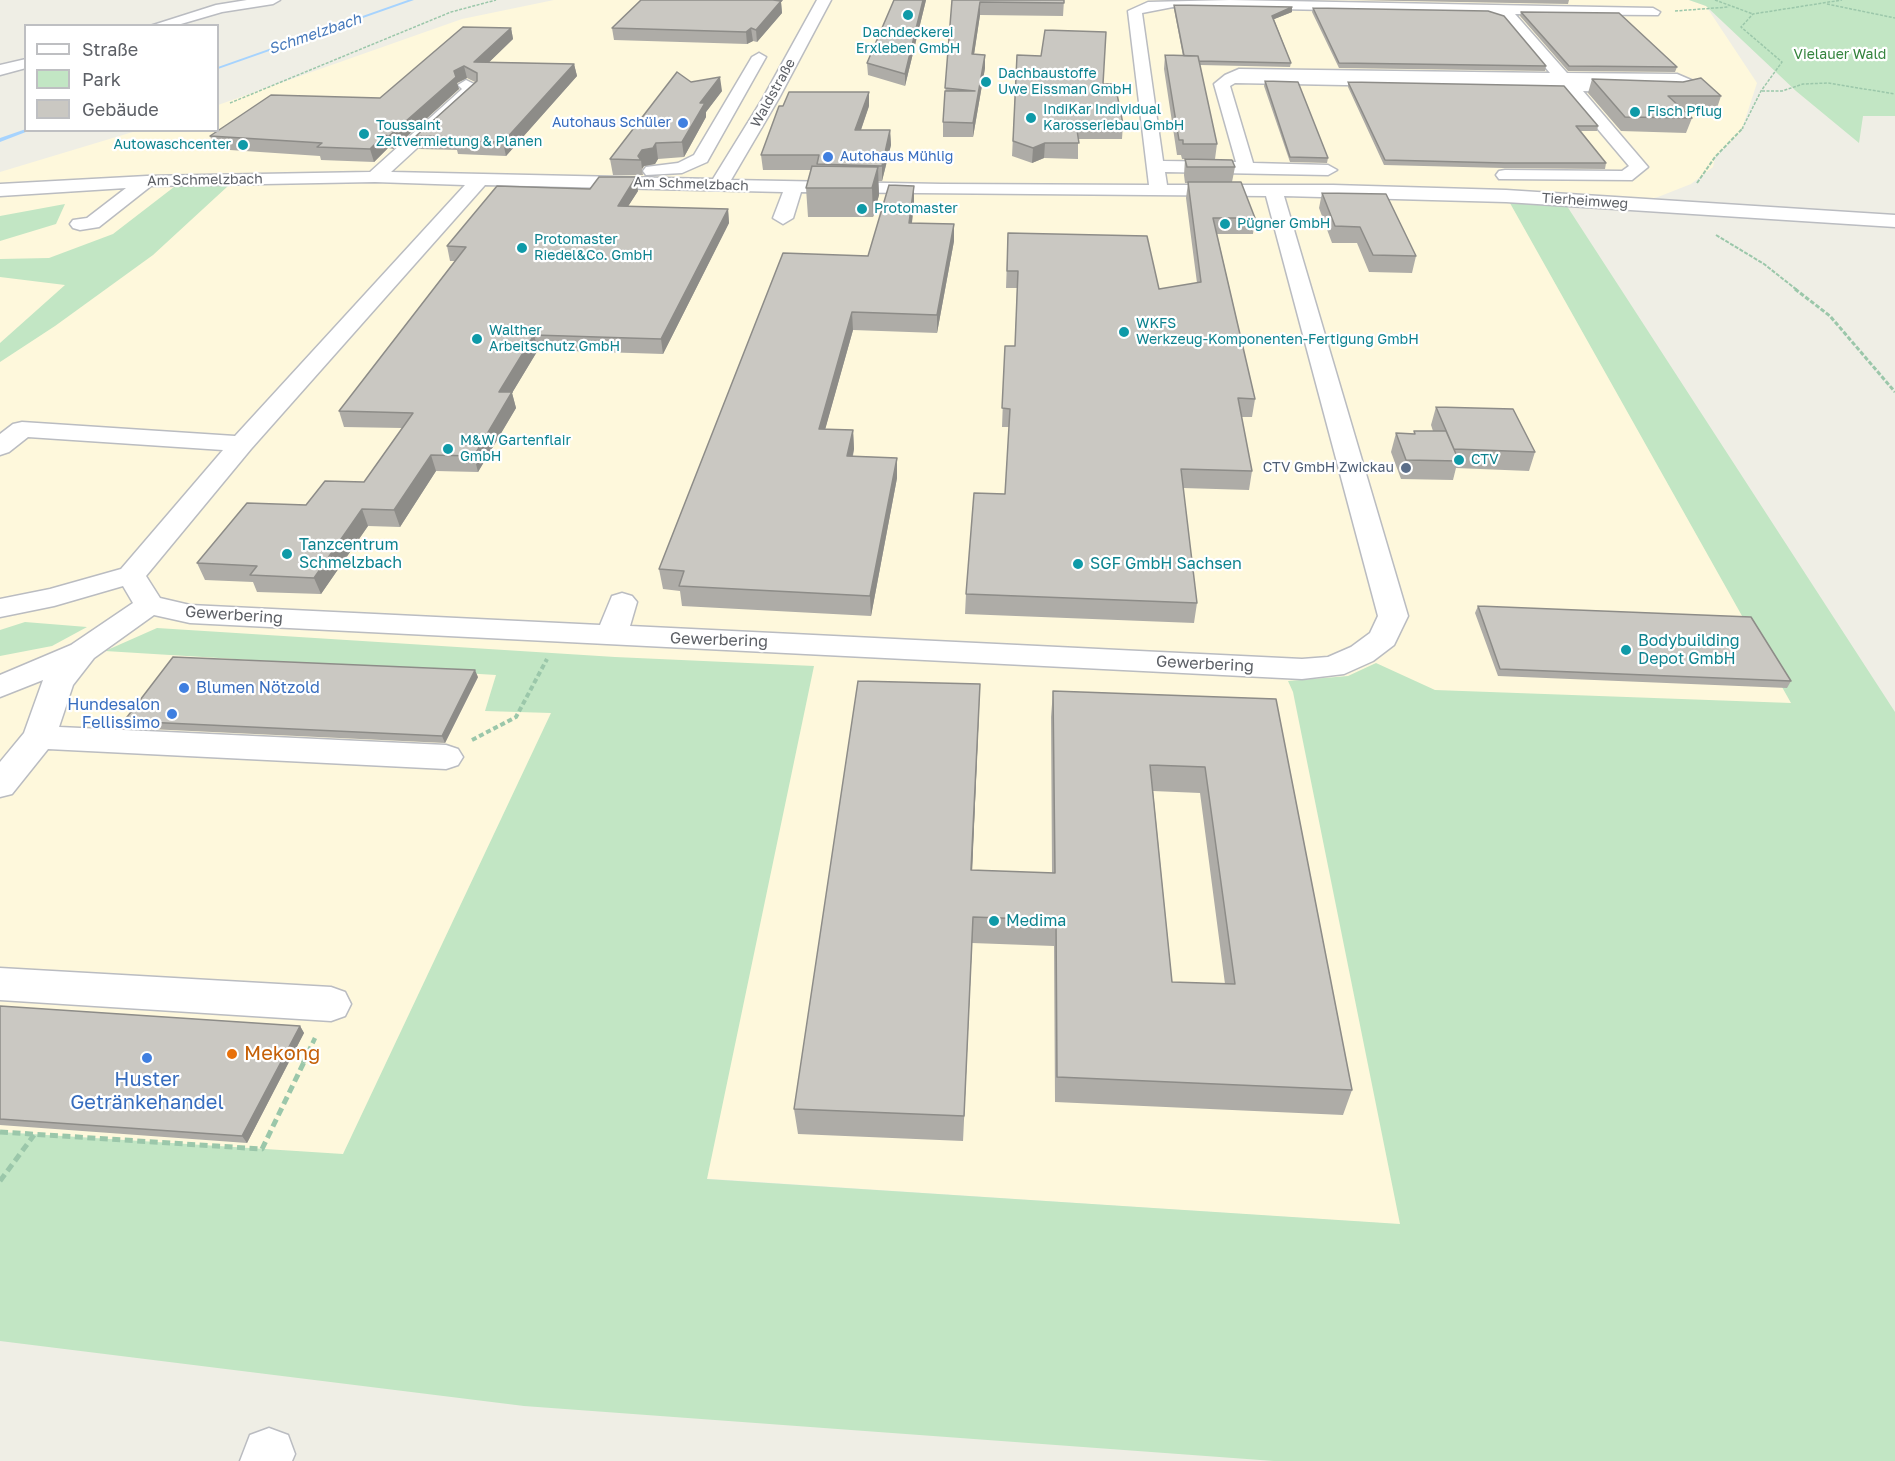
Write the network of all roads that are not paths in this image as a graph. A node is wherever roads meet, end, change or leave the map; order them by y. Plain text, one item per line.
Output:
1 (273, 0) edge
2 (824, 0) edge
3 (1358, 3) edge
4 (1488, 9) junction
5 (1653, 12) road end
6 (164, 24) edge
7 (759, 57) dead end
8 (24, 64) edge
9 (0, 70) edge
10 (1564, 81) junction
11 (466, 85) edge
12 (1157, 166) junction
13 (1246, 168) junction
14 (1340, 171) dead end
15 (1013, 172) dead end
16 (1493, 174) edge
17 (375, 177) junction
18 (482, 178) junction
19 (550, 179) junction
20 (147, 181) junction
21 (719, 185) junction
22 (794, 188) junction
23 (0, 190) edge
24 (1013, 191) junction
25 (1159, 191) junction
26 (1274, 192) junction
27 (783, 218) dead end
28 (1895, 220) edge
29 (80, 224) dead end
30 (242, 444) junction
31 (0, 447) edge
32 (131, 575) junction
33 (622, 602) dead end
34 (149, 605) junction
35 (0, 608) edge
36 (612, 635) junction
37 (83, 651) junction
38 (0, 687) edge
39 (39, 737) junction
40 (446, 757) road end
41 (0, 785) edge
42 (0, 984) edge
43 (331, 1004) road end

1 - 6 street
2 - 21 street, Waldstraße
3 - 4 street
3 - 12 street
4 - 5 street
4 - 10 street
7 - 19 street
8 - 9 street
10 - 10 street
10 - 13 street
10 - 16 street
11 - 17 street
12 - 13 street
12 - 25 street
13 - 14 street
15 - 24 street
17 - 18 street, Am Schmelzbach
17 - 20 street, Am Schmelzbach
18 - 19 street, Am Schmelzbach
18 - 30 street
19 - 21 street, Am Schmelzbach
20 - 23 street, Am Schmelzbach
20 - 29 street
21 - 22 street, Am Schmelzbach
22 - 24 street, Am Schmelzbach
22 - 27 street
24 - 25 street, Am Schmelzbach
25 - 26 street, Am Schmelzbach
26 - 28 street, Tierheimweg
26 - 36 street, Gewerbering
30 - 31 street
30 - 32 street
32 - 34 street
32 - 35 street
33 - 36 street
34 - 36 street, Gewerbering
34 - 37 street
37 - 38 street
37 - 39 street
39 - 40 street
39 - 41 street
42 - 43 street

